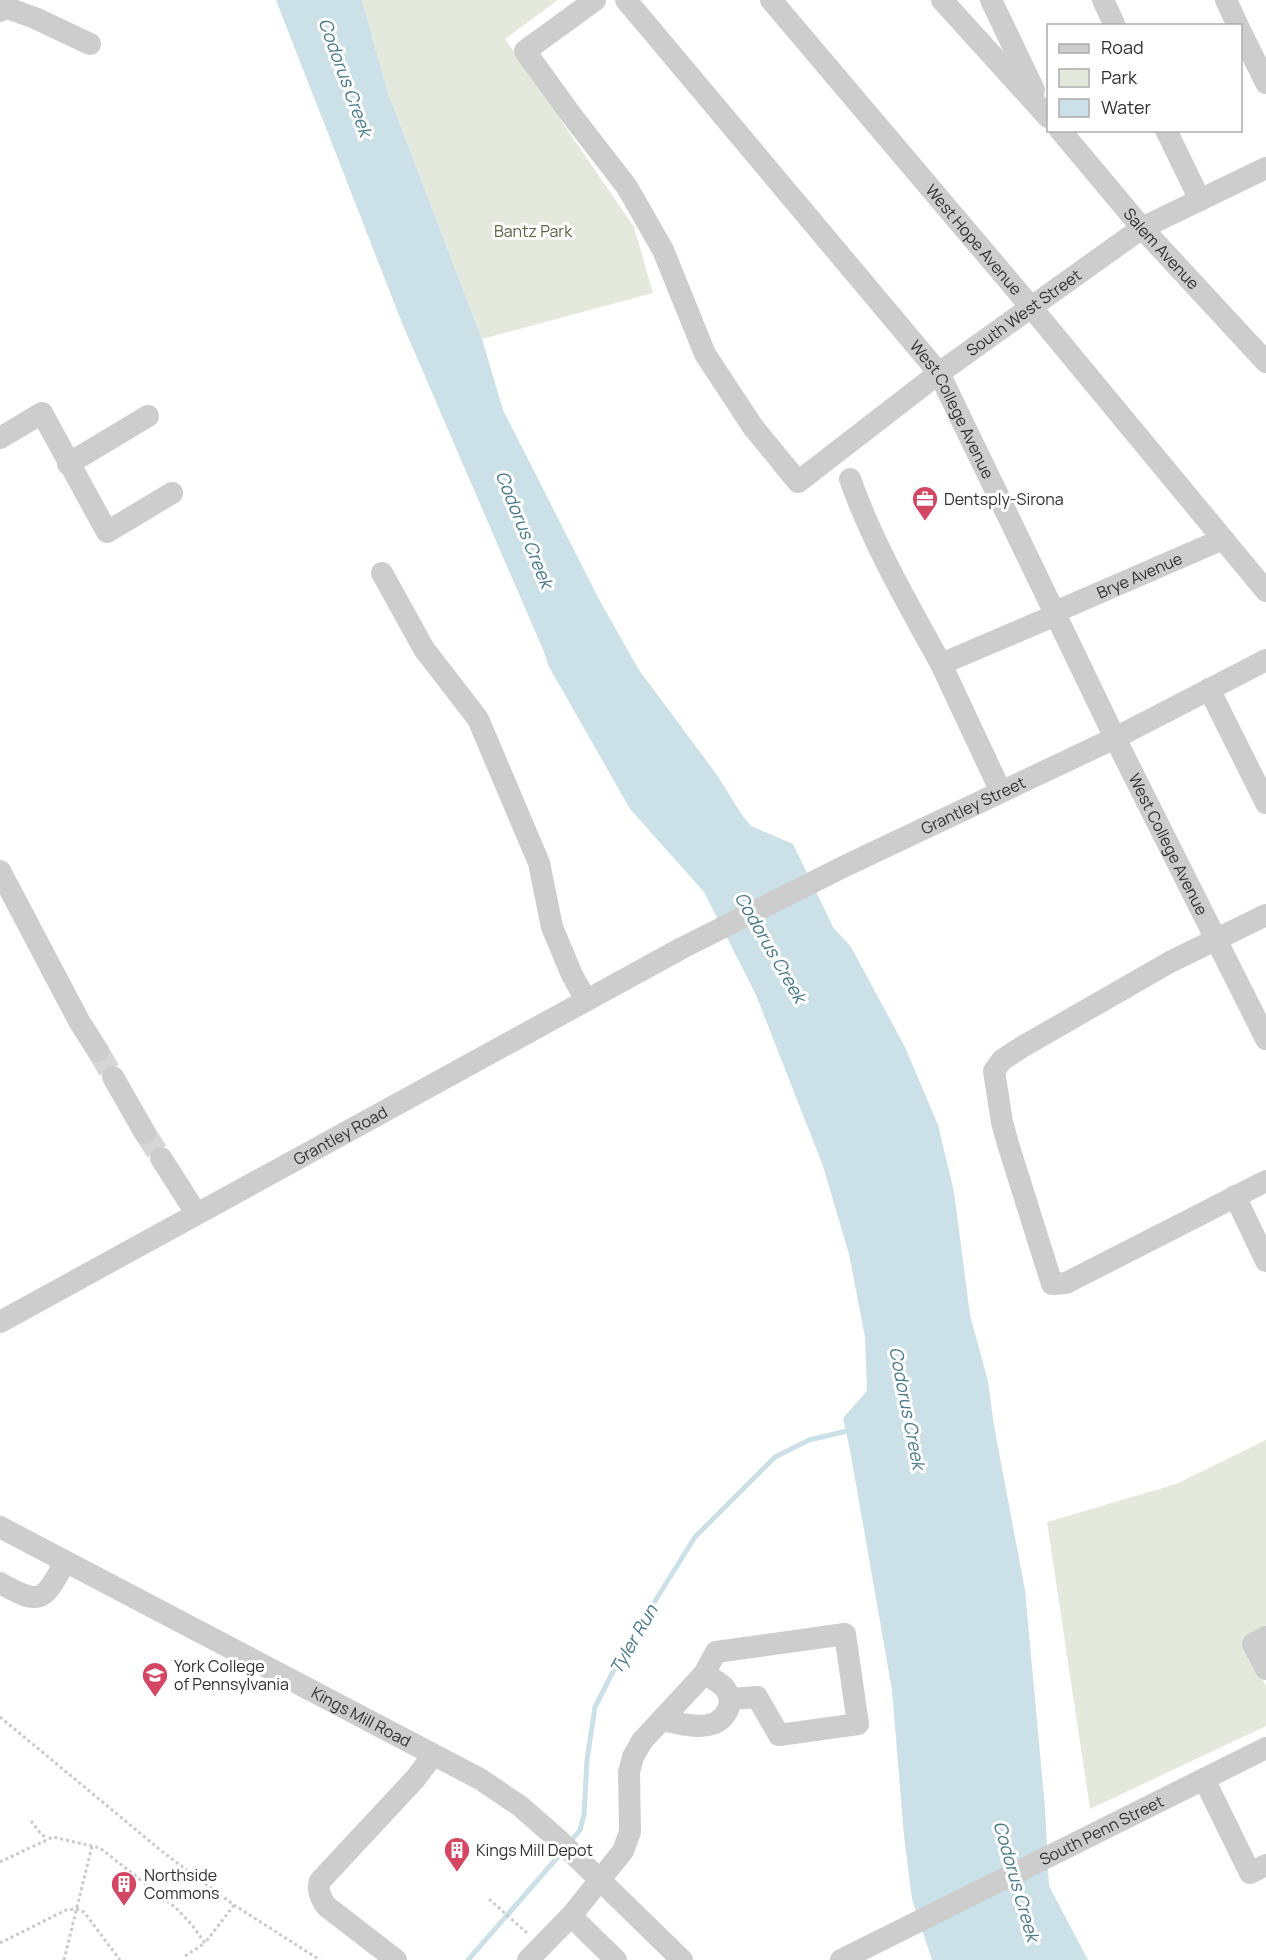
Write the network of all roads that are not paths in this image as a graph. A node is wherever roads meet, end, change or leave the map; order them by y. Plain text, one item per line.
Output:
1 (595, 0) edge
2 (626, 0) edge
3 (771, 0) edge
4 (942, 0) edge
5 (991, 0) edge
6 (1103, 0) edge
7 (1226, 0) edge
8 (0, 11) edge
9 (1114, 24) edge
10 (1237, 24) edge
11 (1242, 34) edge
12 (90, 44) dead end
13 (1266, 83) edge
14 (1047, 115) edge
15 (1062, 132) edge
16 (1167, 132) edge
17 (1266, 168) edge
18 (1200, 200) junction
19 (1142, 228) junction
20 (1031, 307) junction
21 (1266, 362) edge
22 (939, 373) junction
23 (148, 416) dead end
24 (0, 438) edge
25 (68, 465) junction
26 (850, 479) dead end
27 (172, 493) dead end
28 (1223, 539) junction
29 (382, 573) dead end
30 (1266, 591) edge
31 (1055, 613) junction
32 (1266, 660) edge
33 (941, 664) junction
34 (1209, 689) junction
35 (1115, 738) junction
36 (1260, 775) edge
37 (1000, 792) junction
38 (1266, 803) edge
39 (0, 871) edge
40 (1266, 915) edge
41 (1218, 940) junction
42 (682, 948) joint
43 (586, 1000) junction
44 (1266, 1039) edge
45 (98, 1052) tunnel mouth
46 (113, 1077) tunnel mouth
47 (146, 1133) tunnel mouth
48 (161, 1158) tunnel mouth
49 (1266, 1181) edge
50 (1235, 1196) junction
51 (196, 1213) junction
52 (1266, 1261) edge
53 (0, 1322) edge
54 (0, 1527) edge
55 (65, 1562) junction
56 (0, 1583) edge
57 (1266, 1637) edge
58 (1266, 1669) edge
59 (704, 1674) junction
60 (730, 1699) junction
61 (662, 1720) junction
62 (1266, 1748) edge
63 (433, 1755) junction
64 (1204, 1779) junction
65 (1258, 1869) edge
66 (593, 1872) junction
67 (572, 1916) junction
68 (396, 1960) edge
69 (528, 1960) edge
70 (616, 1960) edge
71 (682, 1960) edge
72 (842, 1960) edge

1 - 22 street, South West Street
2 - 22 street, West College Avenue
3 - 20 street, West Hope Avenue
4 - 14 street
5 - 14 street
6 - 9 street
7 - 10 street
8 - 12 street
11 - 13 street
15 - 19 street, Salem Avenue
16 - 18 street
17 - 18 street, South West Street
18 - 19 street, South West Street
19 - 20 street, South West Street
19 - 21 street, Salem Avenue
20 - 22 street, South West Street
20 - 28 street, West Hope Avenue
22 - 31 street, West College Avenue
23 - 25 street
24 - 25 street
25 - 27 street
26 - 33 street
28 - 30 street, West Hope Avenue
28 - 31 street, Brye Avenue
29 - 43 street
31 - 33 street, Brye Avenue
31 - 35 street, West College Avenue
32 - 34 street, Grantley Street
33 - 37 street
34 - 35 street, Grantley Street
34 - 36 street
35 - 37 street, Grantley Street
35 - 41 street, West College Avenue
36 - 38 street
37 - 42 street, Grantley Street
39 - 45 street
40 - 41 street
41 - 44 street, West College Avenue
41 - 50 street
42 - 43 street, Grantley Road
43 - 51 street, Grantley Road
46 - 47 street
48 - 51 street
49 - 50 street
50 - 52 street
51 - 53 street, Grantley Road
54 - 55 street, Kings Mill Road
55 - 56 street
55 - 63 street, Kings Mill Road
57 - 58 street
59 - 60 street
59 - 60 street
59 - 61 street
60 - 61 street
61 - 66 street
62 - 64 street, South Penn Street
63 - 66 street, Kings Mill Road
63 - 68 street
64 - 65 street
64 - 72 street, South Penn Street
66 - 67 street
66 - 71 street, Kings Mill Road
67 - 69 street
67 - 70 street

